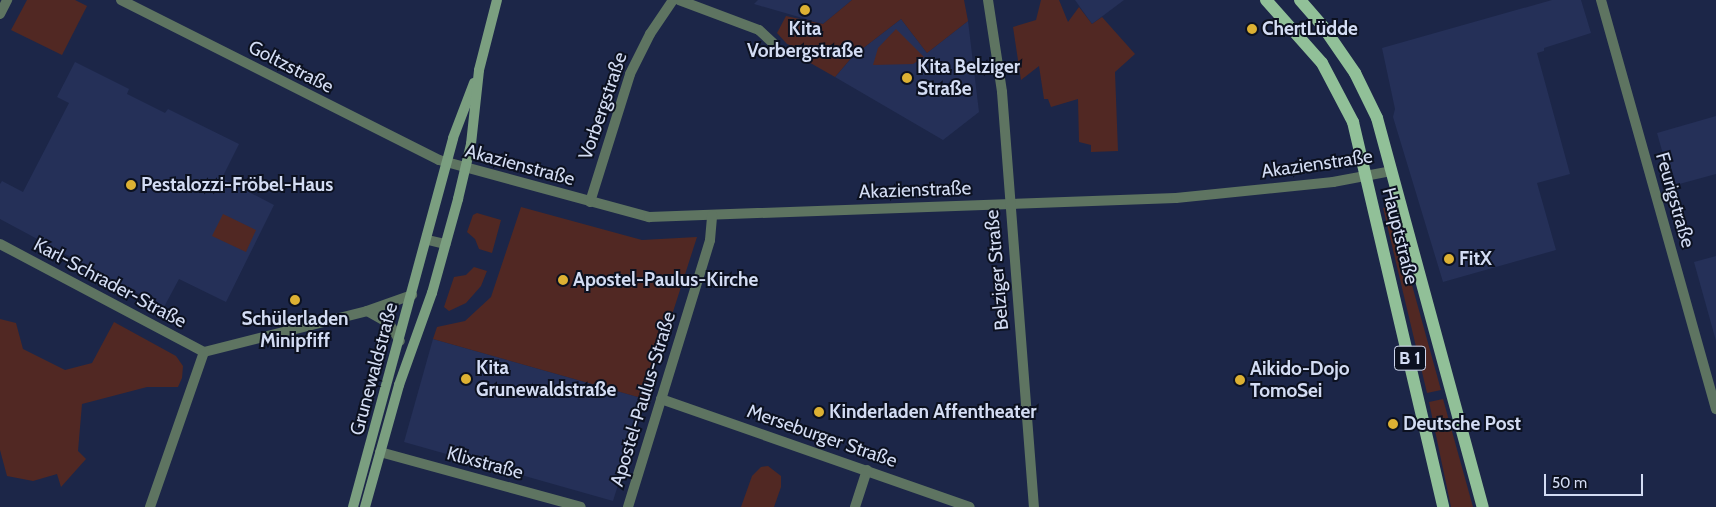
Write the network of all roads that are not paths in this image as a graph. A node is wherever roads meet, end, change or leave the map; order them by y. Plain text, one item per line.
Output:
1 (7, 0) edge
2 (121, 0) edge
3 (496, 0) edge
4 (673, 0) edge
5 (679, 0) edge
6 (988, 0) edge
7 (1266, 0) edge
8 (1300, 0) edge
9 (1601, 0) edge
10 (0, 14) edge
11 (775, 45) dead end
12 (479, 70) junction
13 (447, 163) junction
14 (465, 168) junction
15 (1391, 171) junction
16 (1366, 176) junction
17 (590, 202) junction
18 (1009, 204) junction
19 (712, 214) junction
20 (428, 240) junction
21 (0, 244) edge
22 (446, 244) junction
23 (412, 295) junction
24 (367, 311) junction
25 (400, 341) junction
26 (204, 352) junction
27 (661, 399) junction
28 (1716, 409) edge
29 (380, 452) junction
30 (867, 470) junction
31 (150, 507) edge
32 (353, 507) edge
33 (365, 507) edge
34 (581, 507) edge
35 (628, 507) edge
36 (855, 507) edge
37 (970, 507) edge
38 (1034, 507) edge
39 (1443, 507) edge
40 (1483, 507) edge

1 - 10 street
2 - 13 street, Goltzstraße
3 - 12 main road, Grunewaldstraße
4 - 17 street, Vorbergstraße
5 - 11 street
6 - 18 street, Belziger Straße
7 - 16 main road, Hauptstraße / B 1
8 - 15 main road, Hauptstraße / B 1
9 - 28 street, Feurigstraße
12 - 13 main road, Grunewaldstraße
12 - 14 main road, Grunewaldstraße
13 - 14 street, Akazienstraße
13 - 20 main road, Grunewaldstraße
14 - 17 street, Akazienstraße
14 - 22 main road, Grunewaldstraße
15 - 16 street, Akazienstraße
15 - 40 main road, Hauptstraße / B 1
16 - 18 street, Akazienstraße
16 - 39 main road, Hauptstraße / B 1
17 - 19 street, Akazienstraße
18 - 19 street, Akazienstraße
18 - 38 street, Belziger Straße
19 - 27 street, Apostel-Paulus-Straße
20 - 22 street
20 - 23 main road, Grunewaldstraße
21 - 26 street, Karl-Schrader-Straße
22 - 29 main road, Grunewaldstraße
23 - 24 street
23 - 25 main road, Grunewaldstraße
24 - 25 street
24 - 26 street
25 - 32 main road, Grunewaldstraße
26 - 31 street
27 - 30 street, Merseburger Straße
27 - 35 street, Apostel-Paulus-Straße
29 - 33 main road, Grunewaldstraße
29 - 34 street, Klixstraße
30 - 36 street
30 - 37 street, Merseburger Straße

